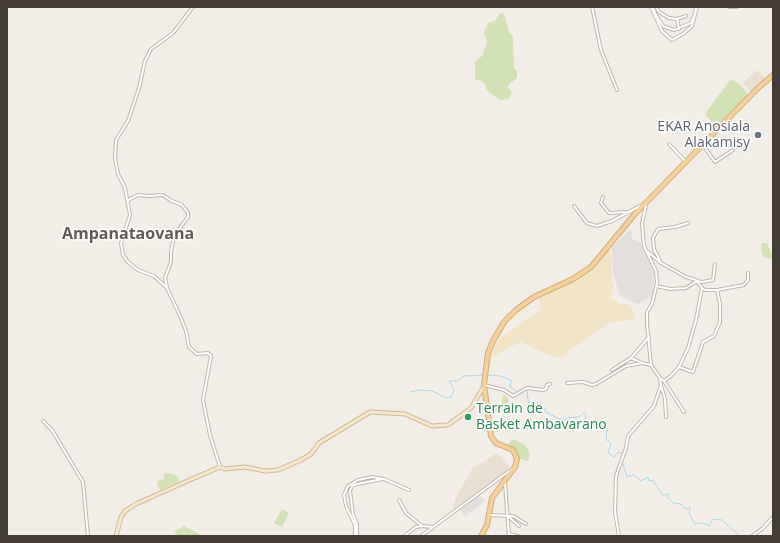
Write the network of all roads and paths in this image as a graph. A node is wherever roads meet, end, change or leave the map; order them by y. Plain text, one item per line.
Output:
1 (193, 7) edge
2 (592, 7) edge
3 (653, 7) edge
4 (696, 7) edge
5 (729, 7) edge
6 (737, 7) edge
7 (686, 16) dead end
8 (677, 19) junction
9 (679, 29) junction
10 (773, 74) edge
11 (617, 90) dead end
12 (669, 144) dead end
13 (703, 145) junction
14 (733, 150) dead end
15 (686, 162) junction
16 (603, 197) dead end
17 (128, 200) junction
18 (646, 202) junction
19 (574, 206) dead end
20 (629, 211) junction
21 (688, 223) dead end
22 (647, 252) junction
23 (661, 263) junction
24 (715, 264) dead end
25 (748, 273) dead end
26 (697, 282) junction
27 (656, 286) junction
28 (167, 288) junction
29 (702, 288) junction
30 (717, 290) junction
31 (649, 337) junction
32 (631, 358) junction
33 (642, 363) junction
34 (651, 365) junction
35 (678, 367) junction
36 (612, 370) dead end
37 (660, 378) junction
38 (664, 381) junction
39 (567, 383) dead end
40 (550, 384) dead end
41 (484, 385) junction
42 (660, 385) junction
43 (684, 412) dead end
44 (666, 417) dead end
45 (43, 421) dead end
46 (220, 467) junction
47 (515, 467) junction
48 (384, 479) junction
49 (504, 481) junction
50 (409, 490) dead end
51 (399, 500) dead end
52 (488, 515) junction
53 (507, 516) junction
54 (773, 517) edge
55 (526, 524) dead end
56 (422, 526) junction
57 (519, 526) dead end
58 (433, 527) junction
59 (509, 535) edge
60 (88, 536) edge
61 (116, 536) edge
62 (356, 536) edge
63 (404, 536) edge
64 (421, 536) edge
65 (481, 536) edge
66 (518, 536) edge
67 (619, 536) edge
68 (752, 536) edge

1 - 17 street
2 - 11 street
3 - 4 street
3 - 8 street
3 - 9 street
4 - 9 street
5 - 6 street
7 - 8 street
8 - 9 street
10 - 13 main road
12 - 15 street
13 - 14 street
13 - 15 main road
15 - 18 main road
16 - 20 street
17 - 28 street
17 - 28 street
18 - 20 street
18 - 22 street
18 - 41 main road
19 - 20 street
21 - 23 street
22 - 23 street
22 - 27 street
23 - 26 street
24 - 26 street
25 - 30 street
26 - 27 street
26 - 29 street
27 - 31 street
28 - 46 street
29 - 30 street
29 - 35 street
30 - 35 street
31 - 32 street
31 - 34 street
32 - 33 street
32 - 36 street
33 - 34 street
33 - 39 street
34 - 37 street
35 - 38 street
37 - 38 street
37 - 42 street
38 - 43 street
40 - 41 street
41 - 46 street
41 - 47 main road
42 - 44 street
42 - 67 street
45 - 60 street
46 - 61 street
47 - 49 main road
47 - 58 street
48 - 50 street
48 - 62 street
48 - 62 street
49 - 52 main road
49 - 53 street
51 - 56 street
52 - 53 street
52 - 65 main road
53 - 55 street
53 - 57 street
53 - 59 street
54 - 68 street
56 - 58 street
56 - 63 street
58 - 64 street
59 - 66 street

